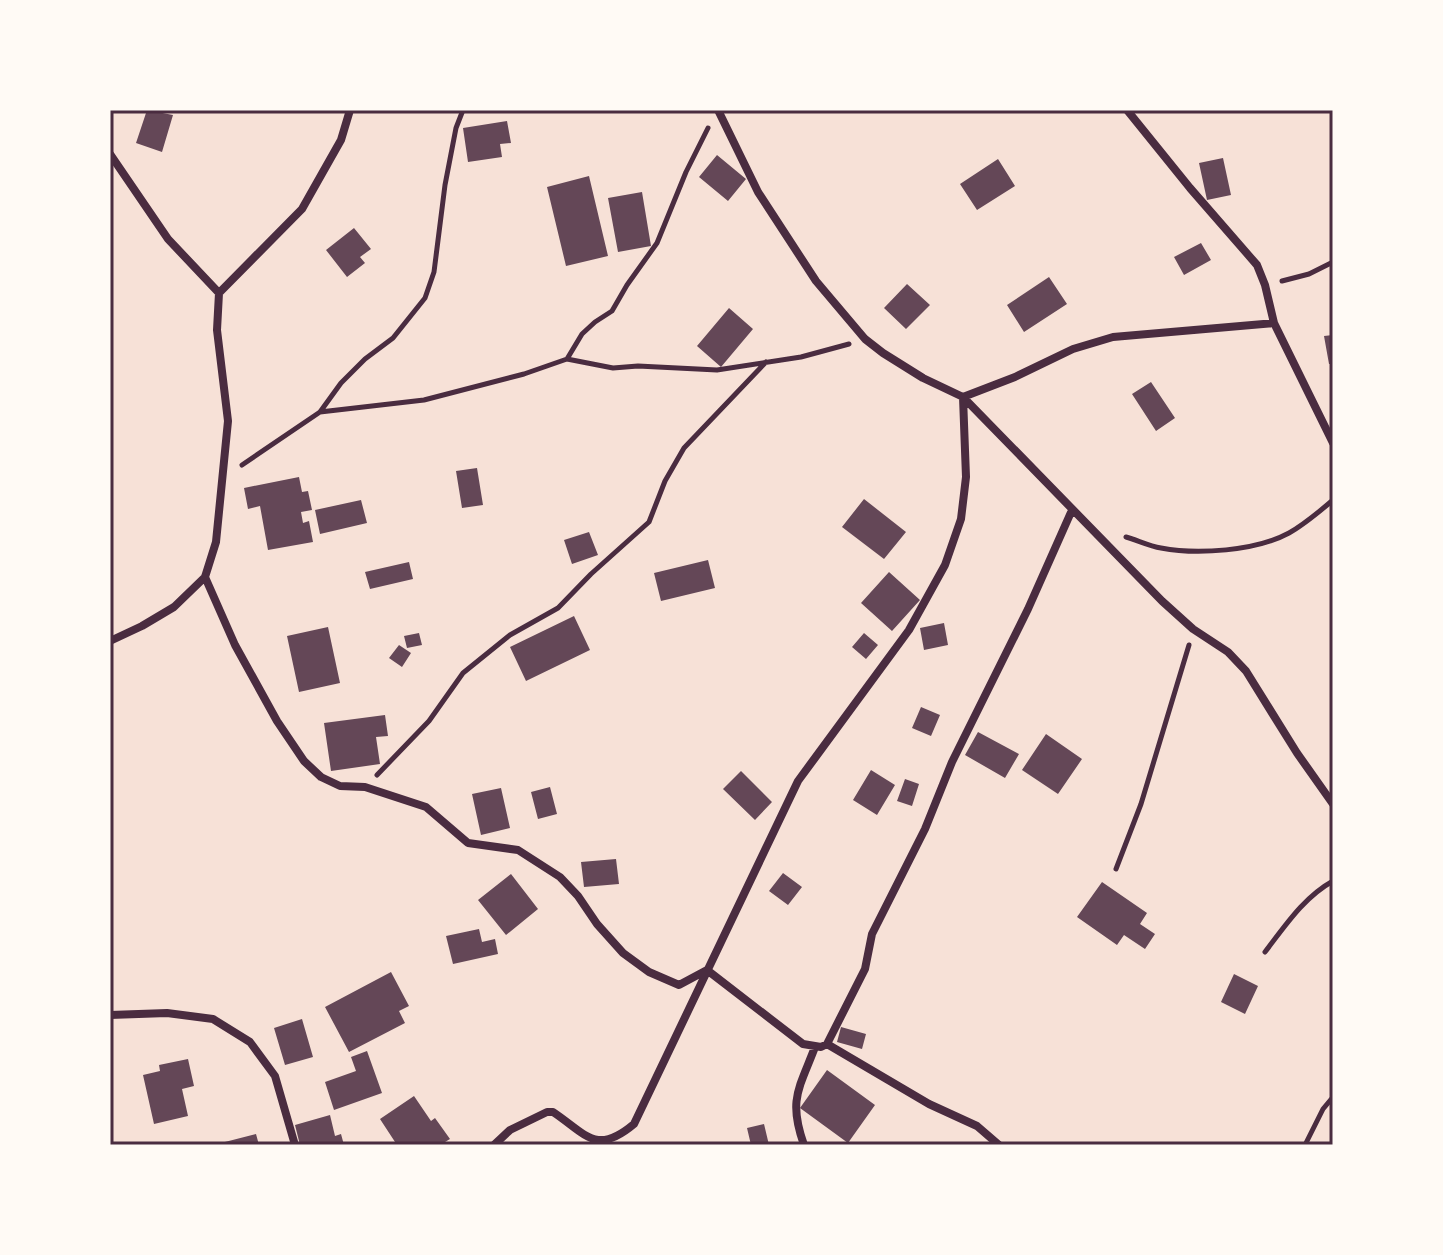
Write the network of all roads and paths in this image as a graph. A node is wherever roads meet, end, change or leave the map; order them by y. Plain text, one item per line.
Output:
1 (350, 110) edge
2 (463, 110) edge
3 (718, 110) edge
4 (1127, 110) edge
5 (711, 122) dead end
6 (110, 154) edge
7 (1333, 262) edge
8 (1265, 285) junction
9 (219, 293) junction
10 (1274, 323) junction
11 (865, 339) junction
12 (567, 359) junction
13 (766, 362) junction
14 (963, 397) junction
15 (320, 412) junction
16 (1333, 443) edge
17 (224, 481) junction
18 (1333, 500) edge
19 (1072, 510) junction
20 (1086, 524) junction
21 (205, 577) junction
22 (1193, 629) junction
23 (110, 641) edge
24 (365, 787) junction
25 (1333, 804) edge
26 (1116, 869) dead end
27 (1333, 881) edge
28 (1265, 952) dead end
29 (707, 970) junction
30 (110, 1015) edge
31 (827, 1044) junction
32 (815, 1047) junction
33 (1333, 1097) edge
34 (295, 1145) edge
35 (494, 1145) edge
36 (804, 1145) edge
37 (999, 1145) edge
38 (1305, 1145) edge

1 - 9 street
2 - 15 path
3 - 11 street
4 - 8 street
5 - 12 path
6 - 9 street
7 - 8 path
8 - 10 street
9 - 17 street
10 - 14 street
10 - 16 street
11 - 13 path
11 - 14 street
12 - 13 path
12 - 15 path
13 - 24 path
14 - 19 street
14 - 29 street
15 - 17 path
17 - 21 street
18 - 20 path
19 - 20 street
19 - 31 street
20 - 22 street
21 - 23 street
21 - 24 street
22 - 25 street
22 - 26 path
24 - 29 street
27 - 28 path
29 - 32 street
29 - 35 street
30 - 34 street
31 - 32 street
31 - 37 street
32 - 36 street
33 - 38 path

